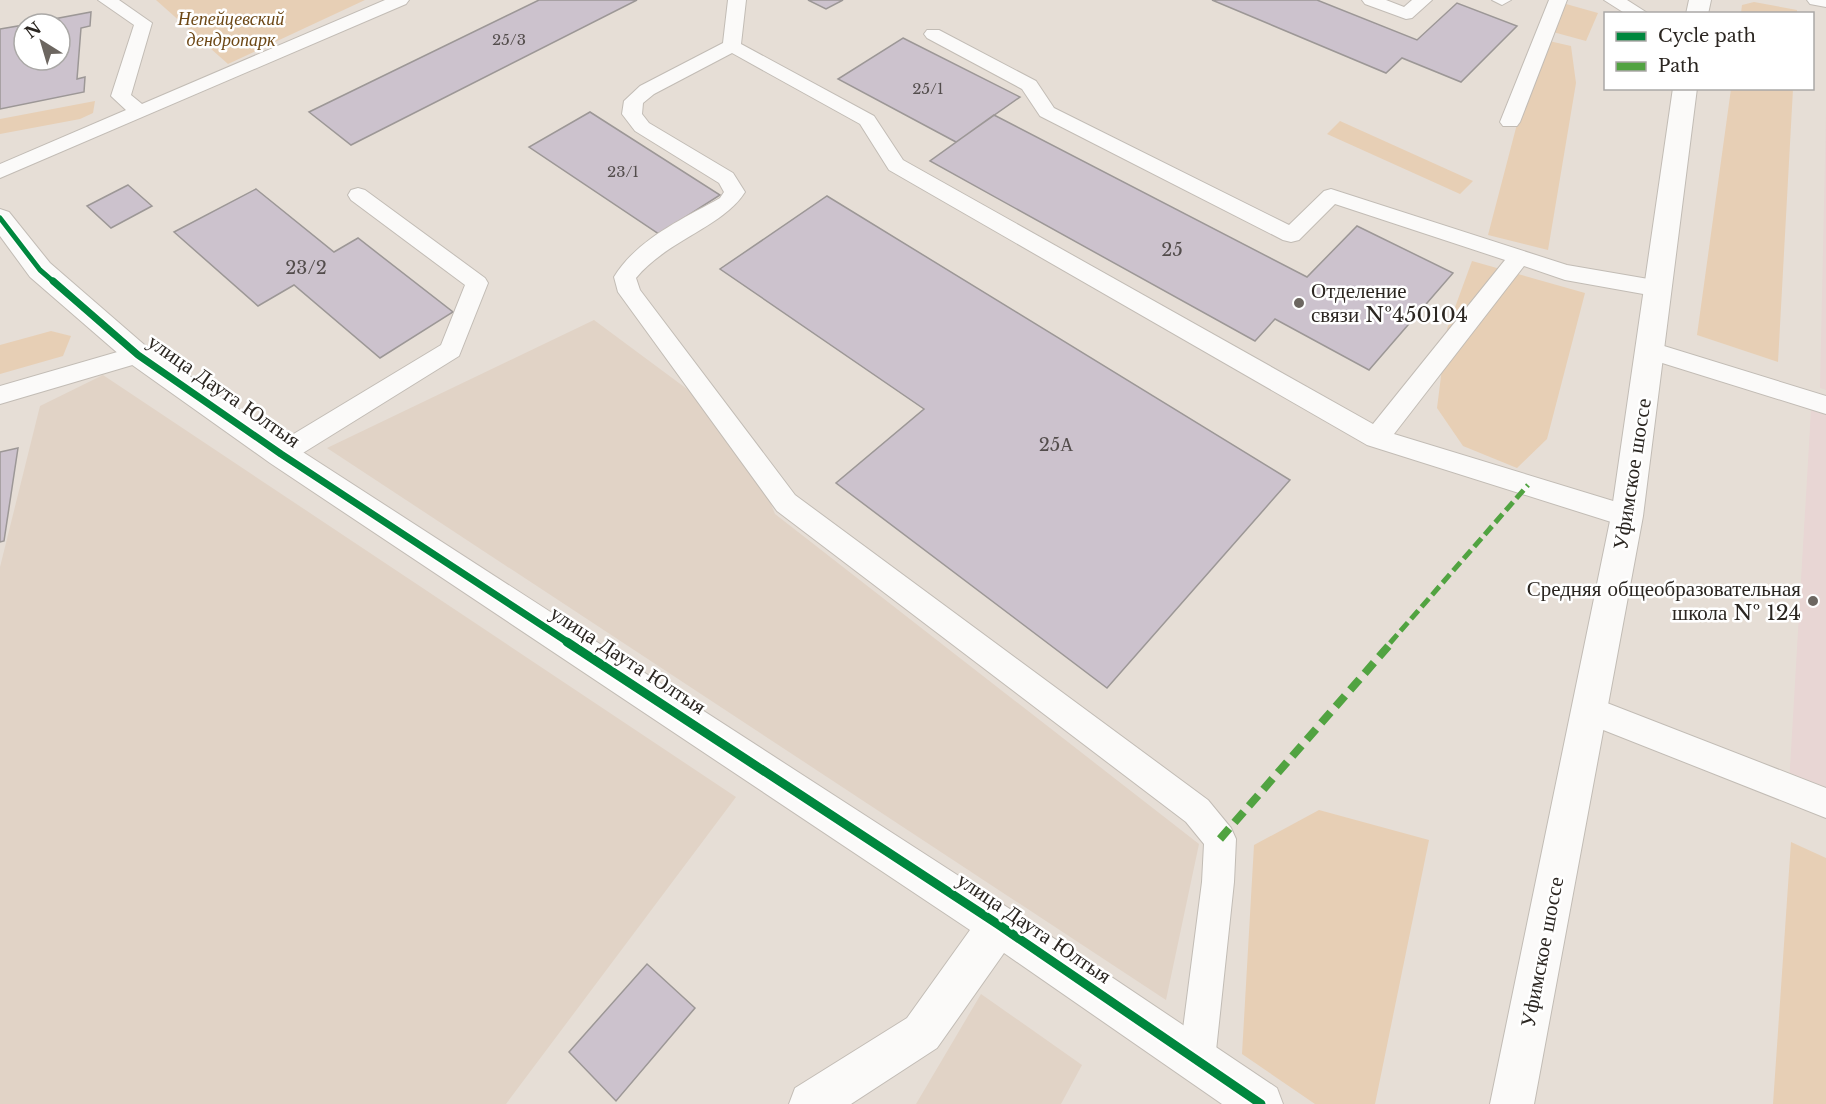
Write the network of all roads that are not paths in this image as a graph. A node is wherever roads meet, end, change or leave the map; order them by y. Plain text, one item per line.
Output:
1 (107, 0) edge
2 (400, 0) edge
3 (737, 0) edge
4 (1371, 0) edge
5 (1423, 0) edge
6 (1558, 0) edge
7 (1613, 0) edge
8 (1816, 0) edge
9 (1826, 2) edge
10 (1637, 12) edge
11 (933, 34) dead end
12 (732, 46) junction
13 (1685, 90) edge
14 (140, 112) junction
15 (1510, 122) dead end
16 (0, 172) edge
17 (358, 195) dead end
18 (0, 218) edge
19 (1519, 257) junction
20 (1660, 290) junction
21 (1652, 351) junction
22 (138, 355) junction
23 (0, 394) edge
24 (1826, 405) edge
25 (1376, 438) junction
26 (281, 454) junction
27 (1627, 516) junction
28 (1589, 710) junction
29 (1826, 803) edge
30 (999, 925) junction
31 (1197, 1060) junction
32 (811, 1104) edge
33 (1261, 1104) edge
34 (1512, 1104) edge

1 - 14 lane
2 - 14 lane
3 - 12 lane
4 - 5 lane
6 - 15 lane
7 - 10 lane
8 - 9 lane
11 - 19 lane
12 - 25 lane
12 - 31 lane
13 - 20 street, Уфимское шоссе
14 - 16 lane
17 - 26 lane
18 - 22 street, улица Даута Юлтыя
19 - 20 lane
19 - 25 lane
20 - 21 street, Уфимское шоссе
21 - 24 lane
21 - 27 street, Уфимское шоссе
22 - 23 lane
22 - 26 street, улица Даута Юлтыя
25 - 27 lane
26 - 30 street, улица Даута Юлтыя
27 - 28 street, Уфимское шоссе
28 - 29 lane
28 - 34 street, Уфимское шоссе
30 - 31 street, улица Даута Юлтыя
30 - 32 street
31 - 33 street, улица Даута Юлтыя

